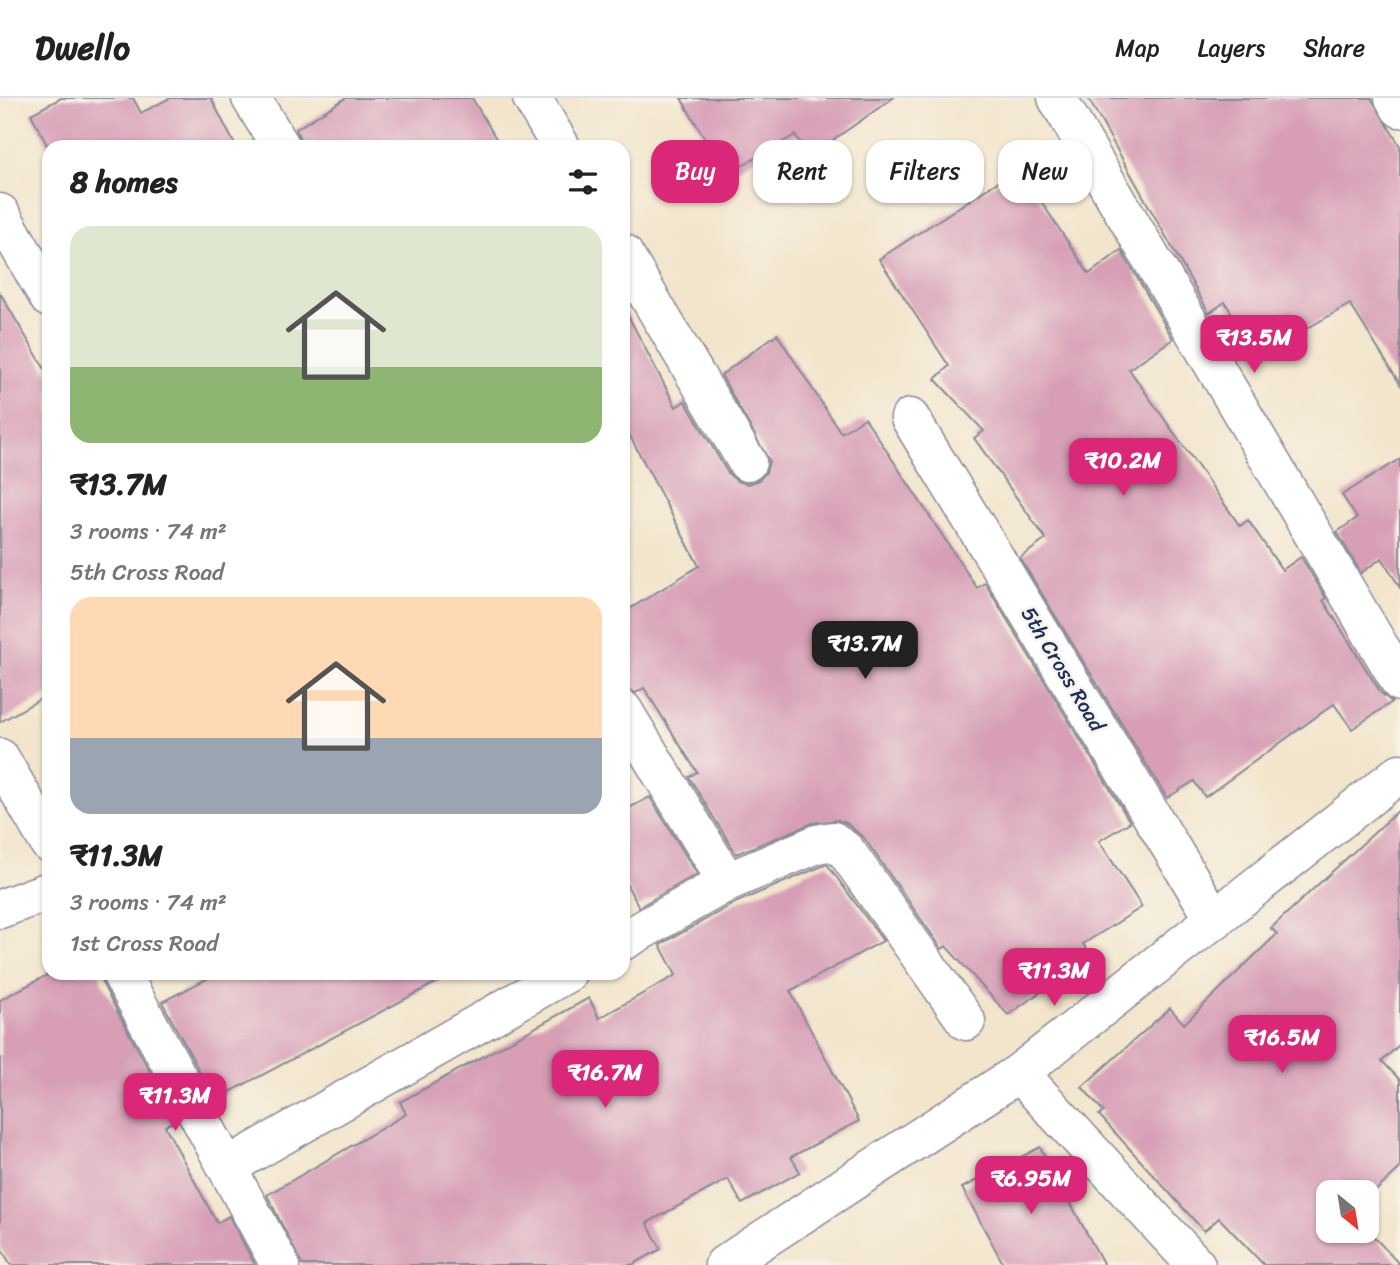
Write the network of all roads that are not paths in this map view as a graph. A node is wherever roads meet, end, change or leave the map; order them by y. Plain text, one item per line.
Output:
1 (251, 98) edge
2 (531, 98) edge
3 (1057, 98) edge
4 (1394, 98) edge
5 (1400, 108) edge
6 (277, 140) edge
7 (557, 140) edge
8 (0, 213) edge
9 (630, 265) edge
10 (42, 286) edge
11 (910, 418) dead end
12 (747, 462) dead end
13 (1400, 682) edge
14 (630, 722) edge
15 (0, 758) edge
16 (1400, 773) edge
17 (42, 831) edge
18 (727, 882) junction
19 (42, 894) edge
20 (0, 909) edge
21 (1215, 920) junction
22 (630, 937) edge
23 (125, 980) edge
24 (555, 980) edge
25 (966, 1021) dead end
26 (1019, 1073) junction
27 (227, 1167) junction
28 (280, 1265) edge
29 (724, 1265) edge
30 (1196, 1265) edge

1 - 6 street
2 - 7 street
3 - 13 street
4 - 5 street
8 - 10 street
9 - 12 street
11 - 21 street, 5th Cross Road
14 - 18 street
15 - 17 street
16 - 21 street
18 - 22 street
18 - 25 street
19 - 20 street
21 - 26 street
23 - 27 street
24 - 27 street
26 - 29 street
26 - 30 street
27 - 28 street

